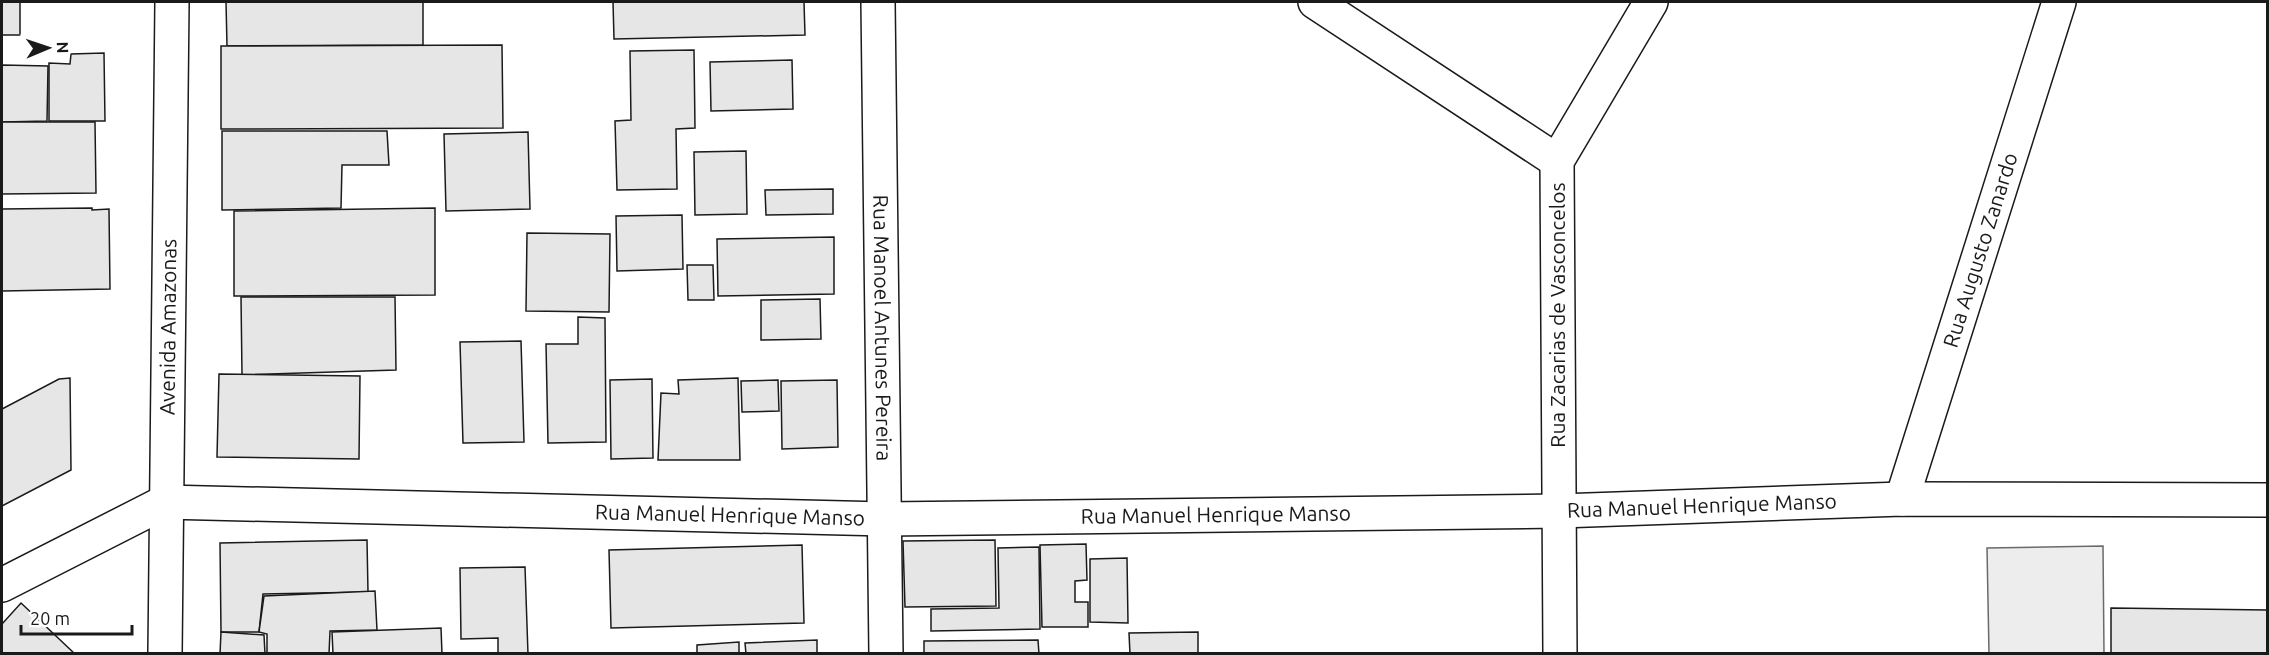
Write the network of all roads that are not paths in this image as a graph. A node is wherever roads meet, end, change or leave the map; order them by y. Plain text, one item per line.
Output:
1 (172, 2) edge
2 (878, 2) edge
3 (1315, 2) edge
4 (1651, 2) edge
5 (2059, 2) edge
6 (1557, 161) junction
7 (1902, 499) junction
8 (2268, 500) edge
9 (165, 502) junction
10 (1560, 511) junction
11 (885, 519) junction
12 (2, 585) edge
13 (165, 654) edge
14 (886, 654) edge
15 (1560, 654) edge

1 - 9 street, Avenida Amazonas
2 - 11 street, Rua Manoel Antunes Pereira
3 - 6 street
4 - 6 street, Rua Zacarias de Vasconcelos
5 - 7 street, Rua Augusto Zanardo
6 - 10 street, Rua Zacarias de Vasconcelos
7 - 8 street, Rua Manuel Henrique Manso
7 - 10 street, Rua Manuel Henrique Manso
9 - 11 street, Rua Manuel Henrique Manso
9 - 12 street
9 - 13 street, Avenida Amazonas
10 - 11 street, Rua Manuel Henrique Manso
10 - 15 street, Rua Zacarias de Vasconcelos
11 - 14 street, Rua Manoel Antunes Pereira

